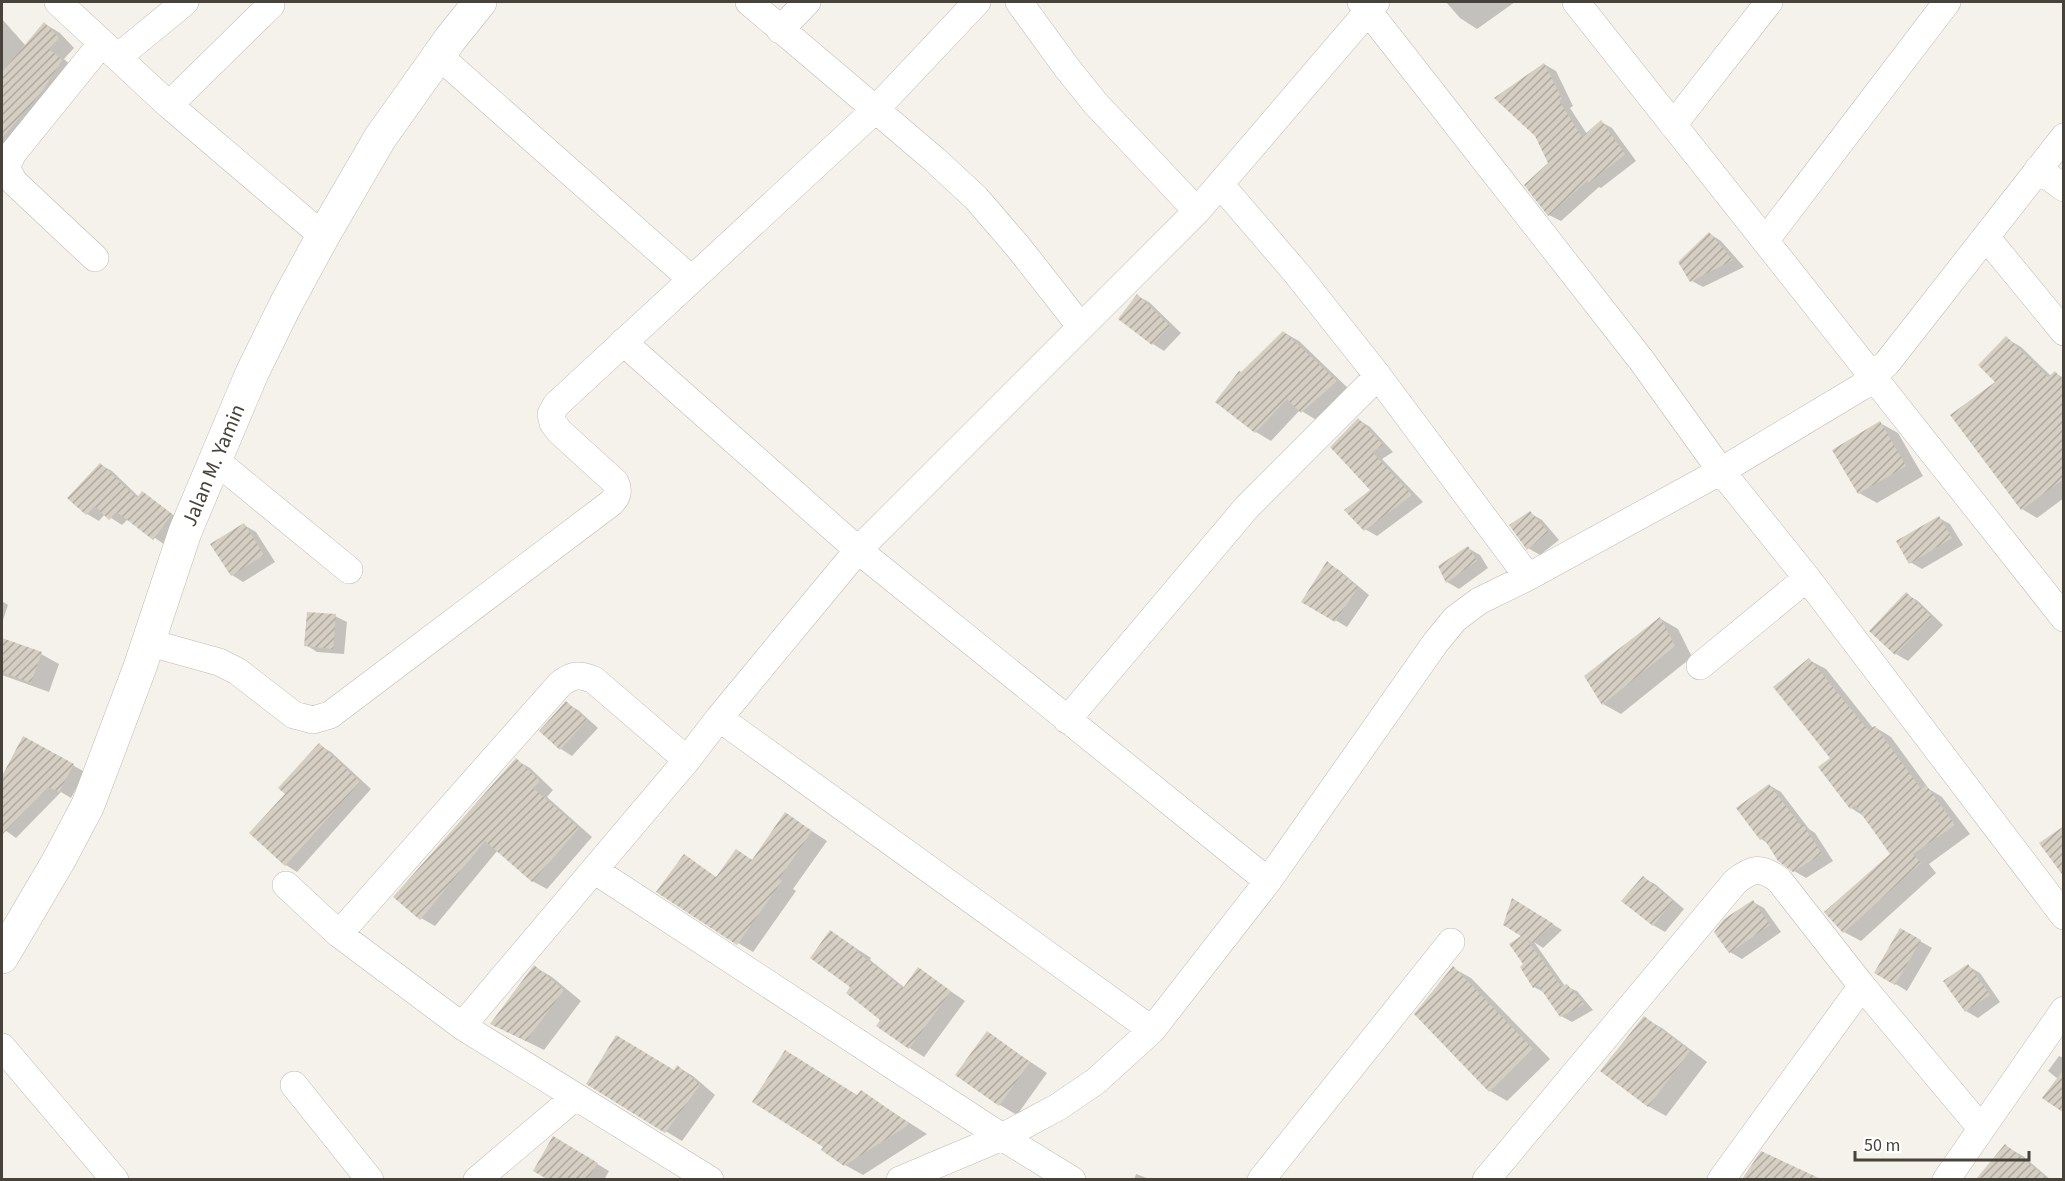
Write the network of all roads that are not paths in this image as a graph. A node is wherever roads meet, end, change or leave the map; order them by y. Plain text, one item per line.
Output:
1 (58, 2) edge
2 (186, 2) edge
3 (480, 2) edge
4 (749, 2) edge
5 (807, 2) edge
6 (977, 2) edge
7 (1019, 2) edge
8 (1769, 2) edge
9 (1947, 2) edge
10 (1582, 4) edge
11 (272, 5) dead end
12 (1368, 5) edge
13 (780, 30) junction
14 (110, 50) junction
15 (439, 56) junction
16 (170, 105) junction
17 (875, 110) junction
18 (1673, 125) junction
19 (2064, 136) edge
20 (2038, 169) junction
21 (1221, 184) junction
22 (2064, 188) edge
23 (1197, 211) junction
24 (323, 236) junction
25 (1986, 237) junction
26 (1765, 241) junction
27 (95, 258) dead end
28 (691, 279) junction
29 (1081, 327) junction
30 (2064, 332) edge
31 (623, 342) junction
32 (1378, 376) junction
33 (1874, 376) junction
34 (215, 460) junction
35 (1721, 471) junction
36 (858, 550) junction
37 (349, 570) dead end
38 (1528, 577) junction
39 (1807, 578) junction
40 (2064, 618) edge
41 (147, 642) junction
42 (1700, 666) dead end
43 (719, 718) junction
44 (1067, 720) junction
45 (687, 760) junction
46 (594, 870) junction
47 (1268, 881) junction
48 (286, 885) dead end
49 (2064, 916) edge
50 (339, 934) junction
51 (1451, 942) dead end
52 (2, 957) edge
53 (1862, 986) junction
54 (2064, 1010) edge
55 (462, 1026) junction
56 (1152, 1030) junction
57 (2, 1047) edge
58 (294, 1085) dead end
59 (575, 1097) junction
60 (1981, 1128) junction
61 (1002, 1137) junction
62 (115, 1179) edge
63 (370, 1179) edge
64 (477, 1179) edge
65 (710, 1179) edge
66 (900, 1179) edge
67 (1072, 1179) edge
68 (1261, 1179) edge
69 (1486, 1179) edge
70 (1721, 1179) edge
71 (1946, 1179) edge

1 - 14 street
2 - 14 street
3 - 15 street, Jalan M. Yamin
4 - 13 street
5 - 13 street
6 - 17 street
7 - 23 street
8 - 18 street
9 - 26 street
10 - 18 street
11 - 16 street
12 - 21 street
12 - 35 street
13 - 17 street
14 - 16 street
14 - 27 street
15 - 24 street, Jalan M. Yamin
15 - 28 street
16 - 24 street
17 - 28 street
17 - 29 street
18 - 26 street
19 - 20 street
20 - 22 street
20 - 25 street
21 - 23 street
21 - 32 street
23 - 29 street
24 - 34 street, Jalan M. Yamin
25 - 30 street
25 - 33 street
26 - 33 street
28 - 31 street
29 - 36 street
31 - 36 street
31 - 41 street
32 - 38 street
32 - 44 street
33 - 35 street
33 - 40 street
34 - 37 street
34 - 41 street, Jalan M. Yamin
35 - 38 street
35 - 39 street
36 - 43 street
36 - 44 street
38 - 47 street
39 - 42 street
39 - 49 street
41 - 52 street, Jalan M. Yamin
43 - 45 street
43 - 56 street
44 - 47 street
45 - 46 street
45 - 50 street
46 - 55 street
46 - 61 street
47 - 56 street
48 - 50 street
50 - 55 street
51 - 68 street
53 - 60 street
53 - 69 street
53 - 70 street
54 - 60 street
55 - 59 street
56 - 61 street
57 - 62 street
58 - 63 street
59 - 64 street
59 - 65 street
60 - 71 street
61 - 66 street
61 - 67 street

